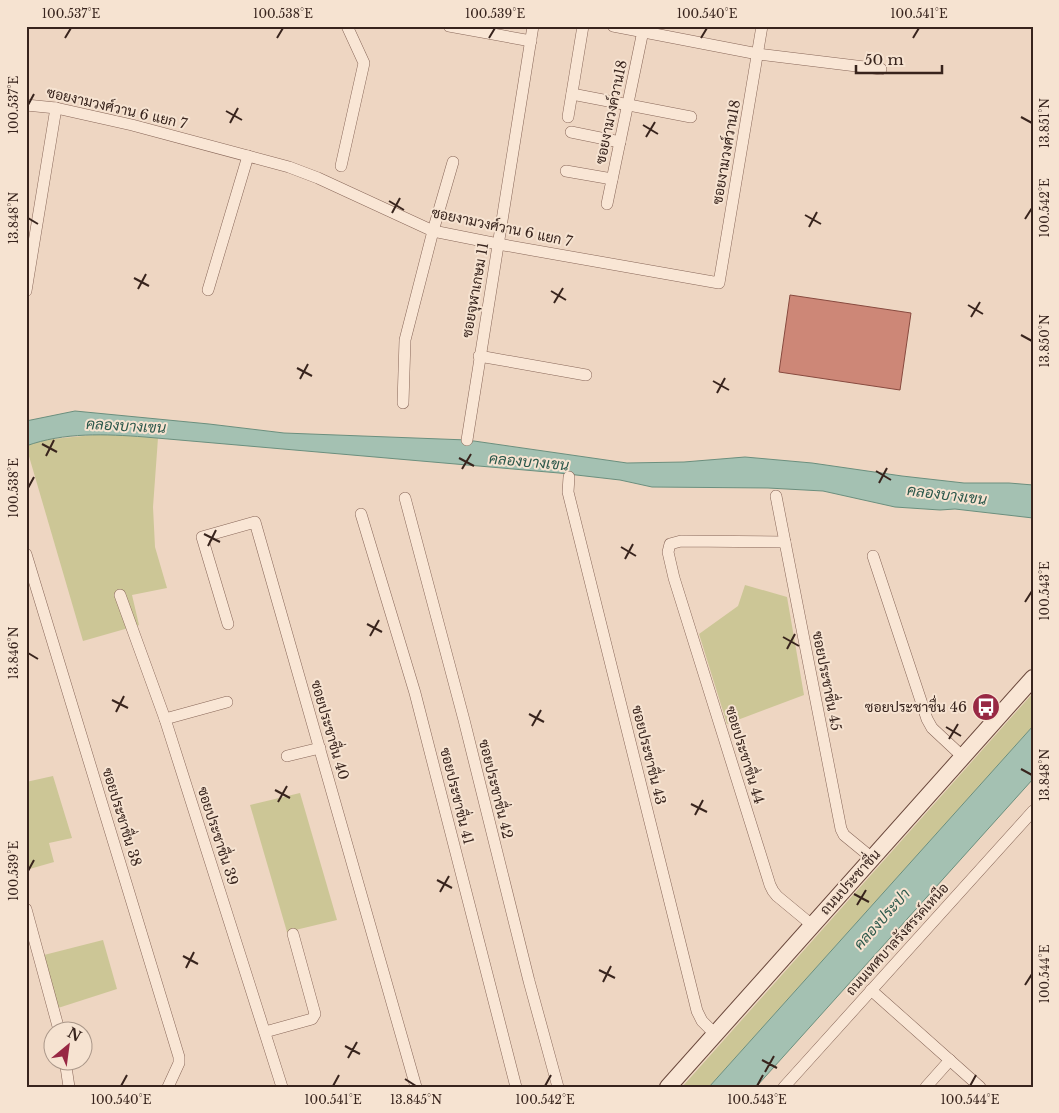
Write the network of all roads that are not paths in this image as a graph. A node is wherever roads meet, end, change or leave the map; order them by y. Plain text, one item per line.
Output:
1 (346, 26) edge
2 (533, 26) edge
3 (583, 26) edge
4 (613, 26) edge
5 (762, 26) edge
6 (453, 27) edge
7 (643, 29) edge
8 (531, 41) junction
9 (758, 54) junction
10 (881, 69) dead end
11 (572, 94) junction
12 (26, 104) edge
13 (627, 105) junction
14 (56, 108) junction
15 (568, 117) dead end
16 (691, 117) dead end
17 (570, 132) dead end
18 (620, 142) junction
19 (248, 156) junction
20 (453, 162) dead end
21 (341, 166) dead end
22 (566, 171) dead end
23 (612, 179) junction
24 (607, 204) dead end
25 (433, 231) junction
26 (498, 244) junction
27 (719, 282) joint
28 (208, 290) dead end
29 (26, 291) edge
30 (479, 356) junction
31 (586, 375) dead end
32 (403, 403) dead end
33 (466, 440) dead end
34 (568, 477) dead end
35 (776, 496) dead end
36 (405, 498) dead end
37 (361, 514) dead end
38 (785, 542) junction
39 (26, 554) edge
40 (873, 556) dead end
41 (120, 595) dead end
42 (228, 624) dead end
43 (1033, 678) edge
44 (227, 702) dead end
45 (166, 719) junction
46 (320, 748) junction
47 (287, 756) dead end
48 (963, 756) junction
49 (1033, 811) edge
50 (872, 858) junction
51 (26, 909) edge
52 (812, 925) junction
53 (292, 934) dead end
54 (871, 990) junction
55 (56, 1020) edge
56 (265, 1032) junction
57 (714, 1034) junction
58 (950, 1060) junction
59 (66, 1070) edge
60 (69, 1087) edge
61 (168, 1087) edge
62 (282, 1087) edge
63 (416, 1087) edge
64 (516, 1087) edge
65 (558, 1087) edge
66 (668, 1087) edge
67 (784, 1087) edge
68 (926, 1087) edge
69 (980, 1087) edge

1 - 21 street
2 - 8 street, ซอยจุฬาเกษม 11
3 - 11 street
4 - 7 street
5 - 9 street, ซอยงามวงศ์วาน18
6 - 8 street
7 - 9 street
7 - 13 street, ซอยงามวงค์วาน18
8 - 26 street, ซอยจุฬาเกษม 11
9 - 10 street
9 - 27 street, ซอยงามวงศ์วาน18
11 - 13 street
11 - 15 street
12 - 14 street, ซอยงามวงศ์วาน 6 แยก 7
13 - 16 street
13 - 18 street, ซอยงามวงค์วาน18
14 - 19 street, ซอยงามวงศ์วาน 6 แยก 7
14 - 29 street
17 - 18 street
18 - 23 street, ซอยงามวงค์วาน18
19 - 25 street, ซอยงามวงศ์วาน 6 แยก 7
19 - 28 street
20 - 25 street
22 - 23 street
23 - 24 street, ซอยงามวงค์วาน18
25 - 26 street, ซอยงามวงศ์วาน 6 แยก 7
25 - 32 street
26 - 27 street, ซอยงามวงศ์วาน 6 แยก 7
26 - 30 street, ซอยจุฬาเกษม 11
30 - 31 street
30 - 33 street, ซอยจุฬาเกษม 11
34 - 57 street, ซอยประชาชื่น 43
35 - 38 street, ซอยประชาชื่น 45
36 - 65 street, ซอยประชาชื่น 42
37 - 64 street, ซอยประชาชื่น 41
38 - 50 street, ซอยประชาชื่น 45
38 - 52 street, ซอยประชาชื่น 44
39 - 61 street, ซอยประชาชื่น 38
40 - 48 street
41 - 45 street, ซอยประชาชื่น 39
42 - 46 street, ซอยประชาชื่น 40
43 - 48 main road, ถนนประชาชื่น
44 - 45 street
45 - 56 street, ซอยประชาชื่น 39
46 - 47 street
46 - 63 street, ซอยประชาชื่น 40
48 - 50 main road, ถนนประชาชื่น
49 - 54 street, ถนนเทศบาลรังสรรค์เหนือ
50 - 52 main road, ถนนประชาชื่น
51 - 55 street
52 - 57 main road, ถนนประชาชื่น
53 - 56 street
54 - 58 street
54 - 67 street, ถนนเทศบาลรังสรรค์เหนือ
56 - 62 street, ซอยประชาชื่น 39
57 - 66 main road, ถนนประชาชื่น
58 - 68 street
58 - 69 street
59 - 60 street

